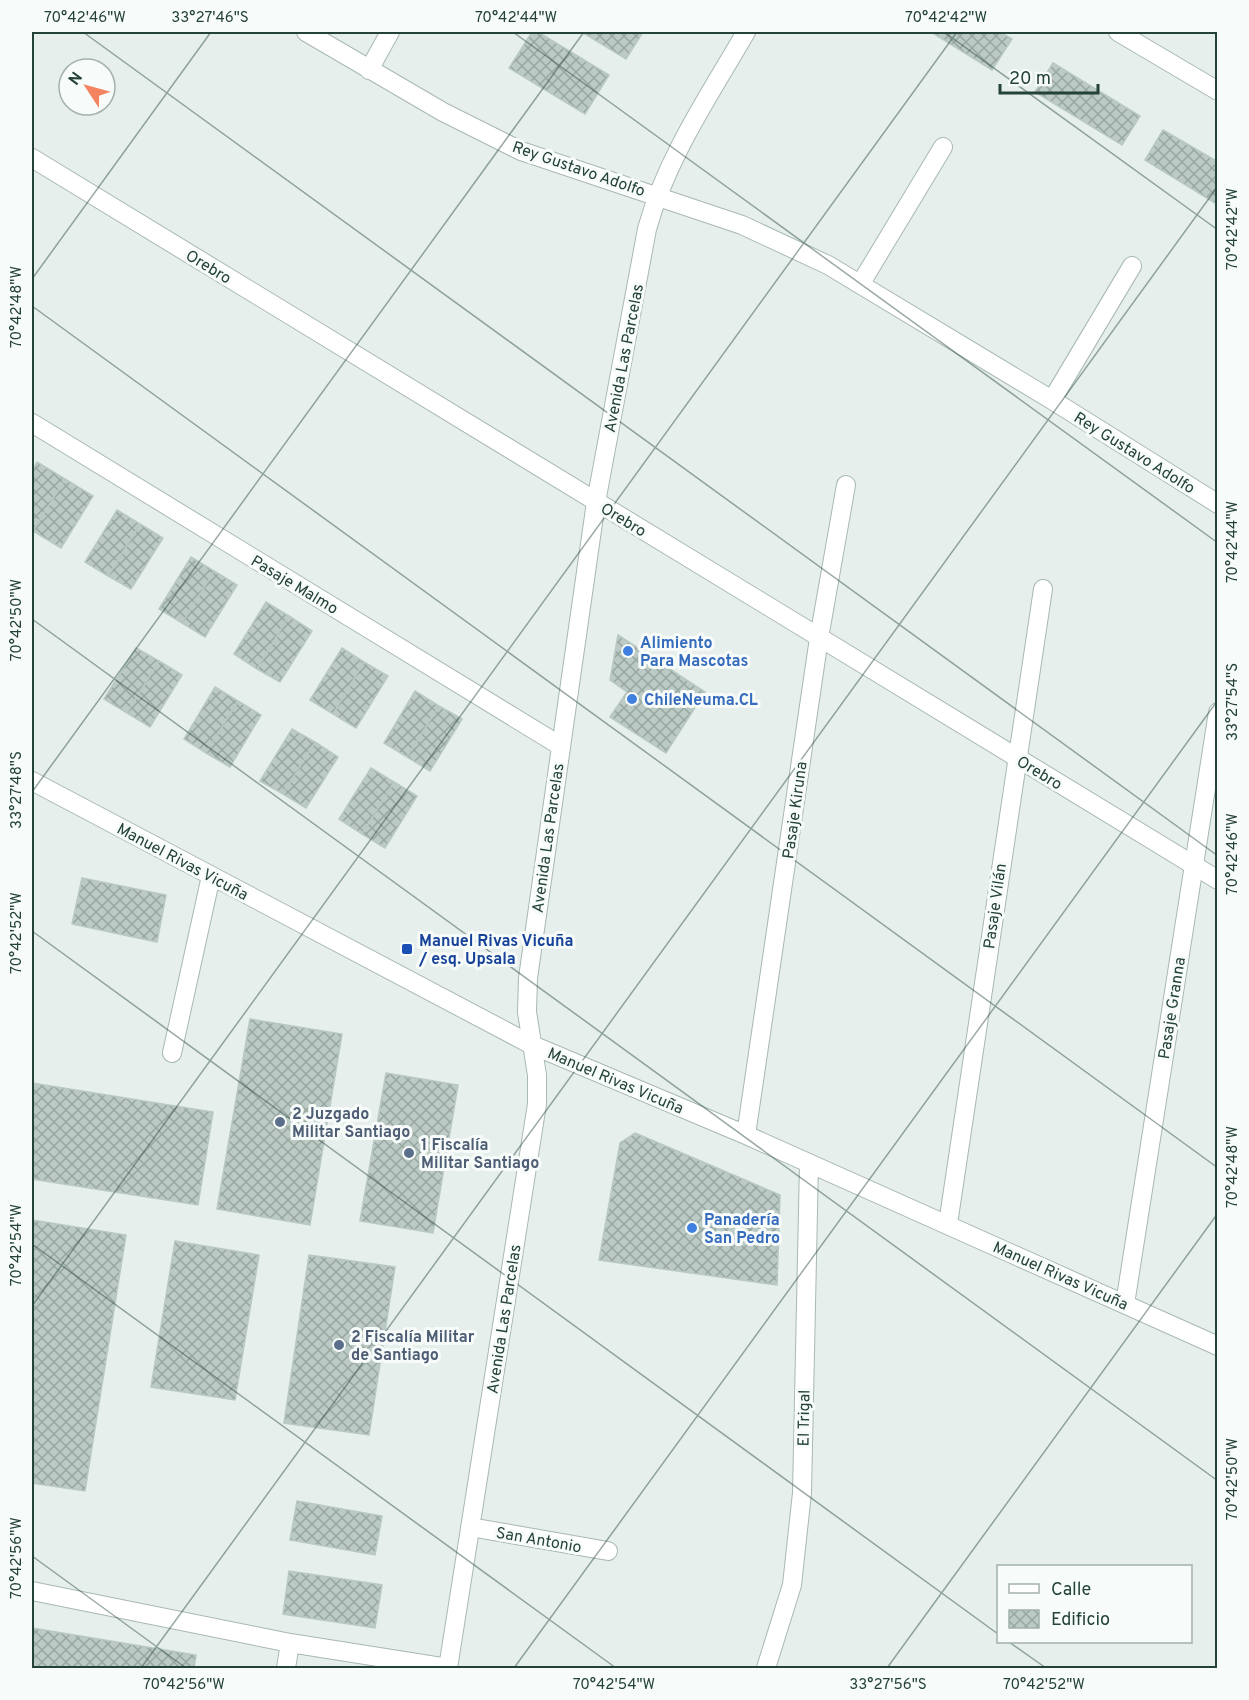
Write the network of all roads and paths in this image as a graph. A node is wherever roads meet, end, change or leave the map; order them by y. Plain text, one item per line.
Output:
1 (306, 32) edge
2 (390, 32) edge
3 (746, 32) edge
4 (1118, 32) edge
5 (369, 70) junction
6 (1218, 91) edge
7 (943, 147) dead end
8 (32, 158) edge
9 (657, 195) junction
10 (1132, 266) dead end
11 (861, 283) junction
12 (1052, 400) junction
13 (32, 423) edge
14 (846, 485) dead end
15 (596, 502) junction
16 (1218, 504) edge
17 (1043, 589) dead end
18 (819, 638) junction
19 (1218, 712) edge
20 (559, 745) junction
21 (1016, 758) junction
22 (32, 781) edge
23 (1193, 866) junction
24 (211, 876) junction
25 (1218, 880) edge
26 (530, 1044) junction
27 (172, 1053) dead end
28 (746, 1135) junction
29 (809, 1163) junction
30 (948, 1224) junction
31 (1125, 1304) junction
32 (1218, 1346) edge
33 (470, 1527) junction
34 (608, 1551) dead end
35 (32, 1591) edge
36 (290, 1643) junction
37 (286, 1668) edge
38 (448, 1668) edge
39 (766, 1668) edge

1 - 5 street, Rey Gustavo Adolfo
2 - 5 street
3 - 9 street, Avenida Las Parcelas
4 - 6 street
5 - 9 street, Rey Gustavo Adolfo
7 - 11 street
8 - 15 street, Orebro
9 - 11 street, Rey Gustavo Adolfo
9 - 15 street, Avenida Las Parcelas
10 - 12 street
11 - 12 street, Rey Gustavo Adolfo
12 - 16 street, Rey Gustavo Adolfo
13 - 20 street, Pasaje Malmo
14 - 18 street, Pasaje Kiruna
15 - 18 street, Orebro
15 - 20 street, Avenida Las Parcelas
17 - 21 street, Pasaje Vilán
18 - 21 street, Orebro
18 - 28 street, Pasaje Kiruna
19 - 23 street, Pasaje Granna
20 - 26 street, Avenida Las Parcelas
21 - 23 street, Orebro
21 - 30 street, Pasaje Vilán
22 - 24 street, Manuel Rivas Vicuña
23 - 25 street, Orebro
23 - 31 street, Pasaje Granna
24 - 26 street, Manuel Rivas Vicuña
24 - 27 street
26 - 28 street, Manuel Rivas Vicuña
26 - 33 street, Avenida Las Parcelas
28 - 29 street, Manuel Rivas Vicuña
29 - 30 street, Manuel Rivas Vicuña
29 - 39 street, El Trigal
30 - 31 street, Manuel Rivas Vicuña
31 - 32 street, Manuel Rivas Vicuña
33 - 34 street, San Antonio
33 - 38 street, Avenida Las Parcelas
35 - 36 street
36 - 37 street
36 - 38 street

